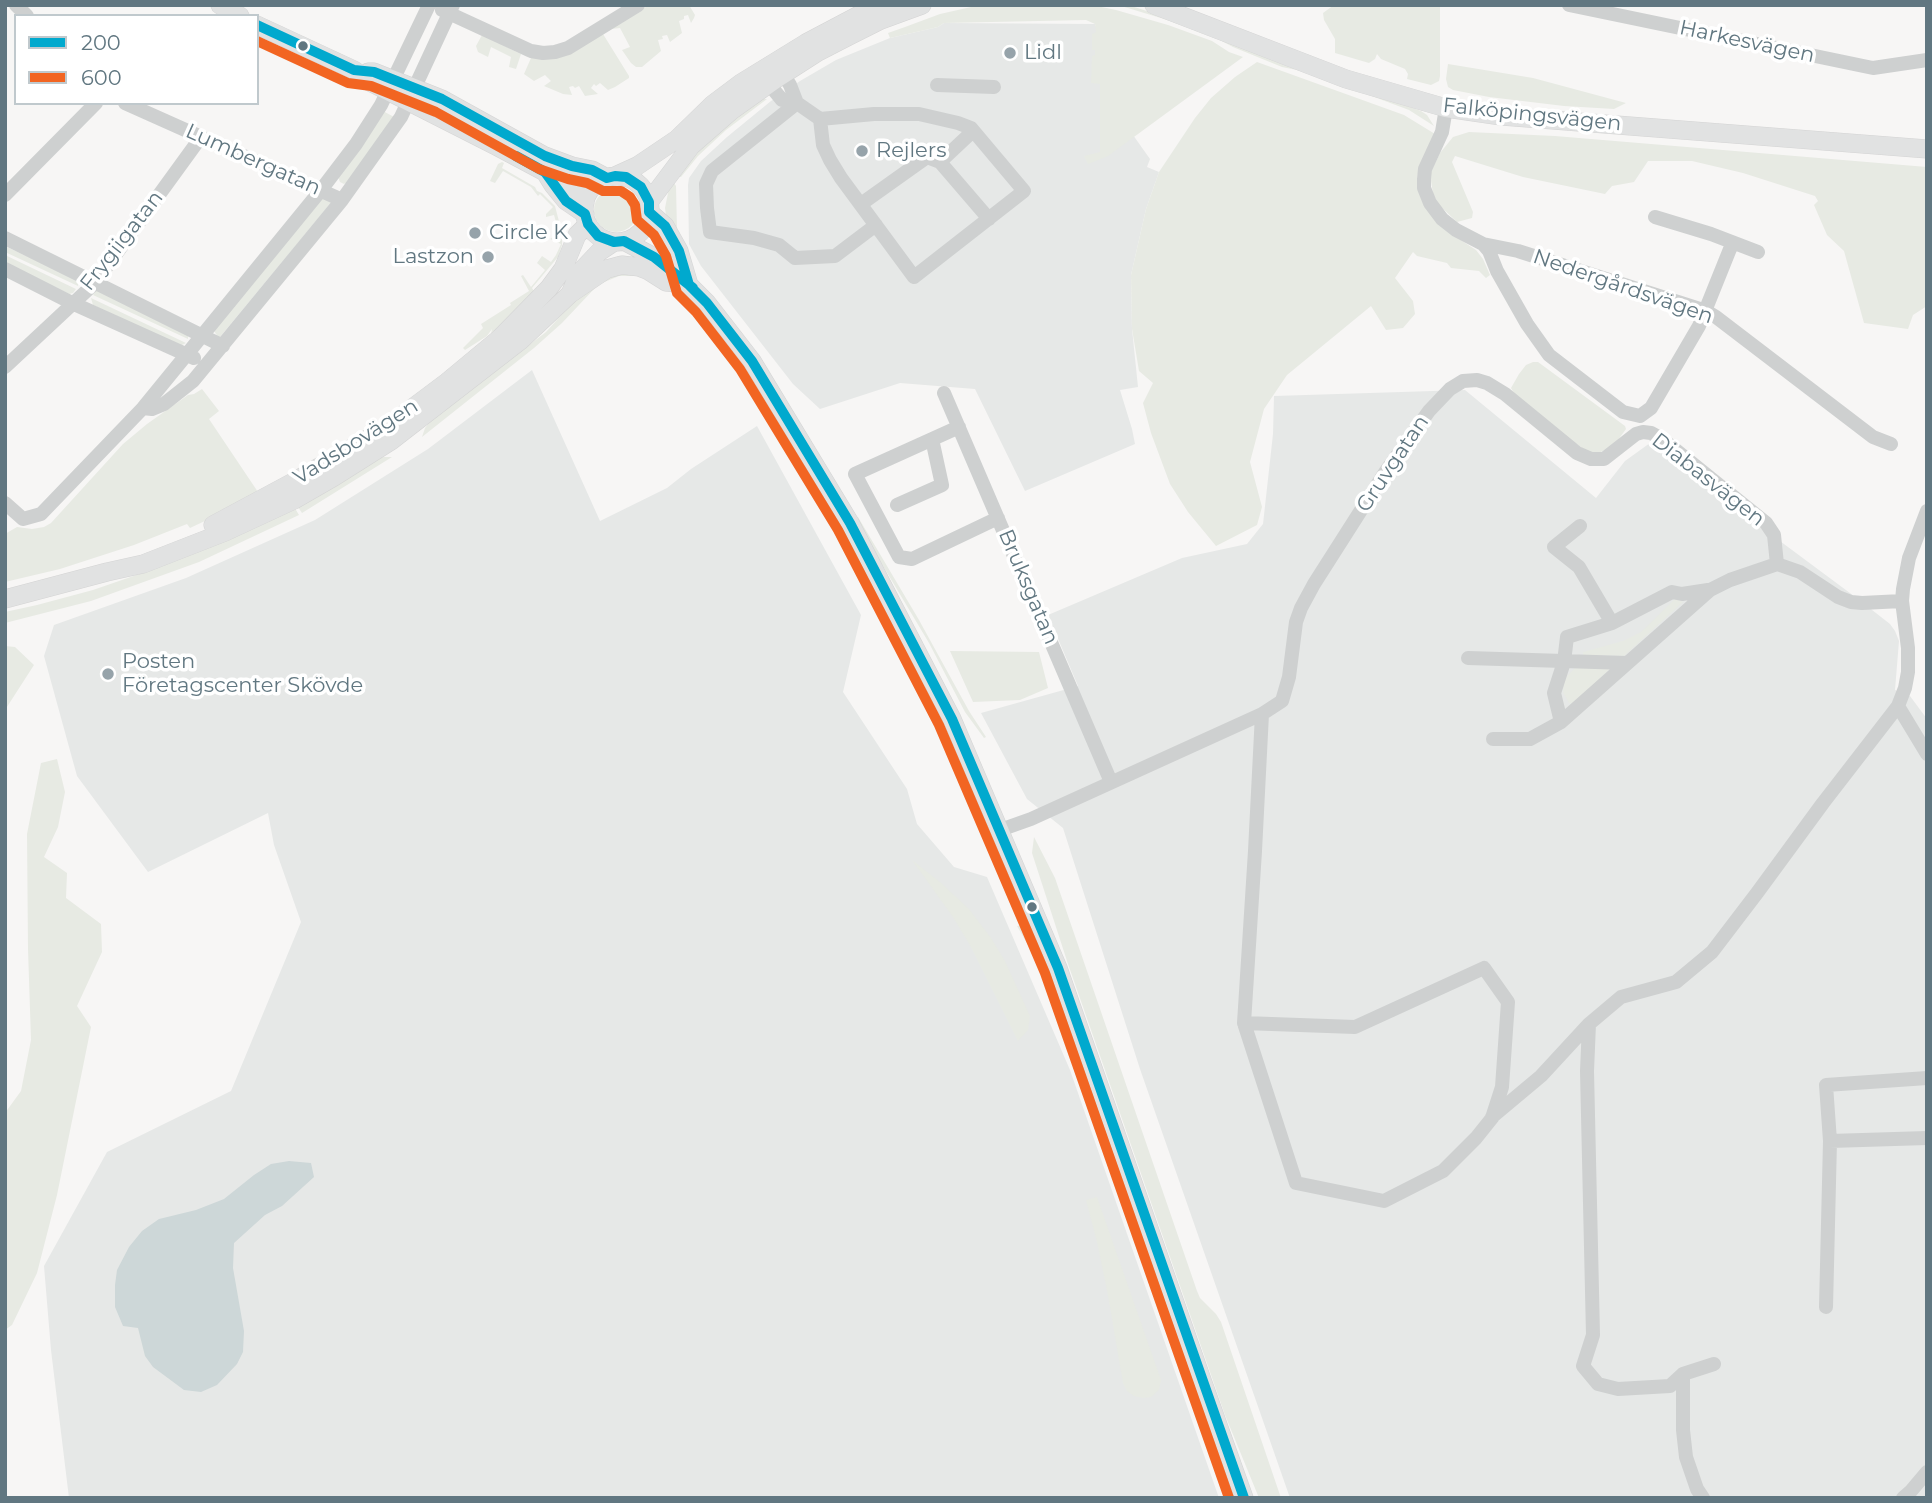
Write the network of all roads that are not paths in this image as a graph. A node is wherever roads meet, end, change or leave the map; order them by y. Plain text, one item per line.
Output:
1 (13, 5) edge
2 (220, 5) edge
3 (430, 5) edge
4 (638, 5) edge
5 (883, 5) edge
6 (922, 5) edge
7 (1154, 5) edge
8 (1569, 5) edge
9 (452, 9) edge
10 (5, 11) edge
11 (236, 14) edge
12 (259, 26) edge
13 (1927, 60) edge
14 (773, 75) junction
15 (391, 85) junction
16 (937, 85) dead end
17 (994, 87) dead end
18 (412, 95) junction
19 (797, 103) junction
20 (94, 105) edge
21 (129, 105) edge
22 (1446, 108) junction
23 (820, 119) junction
24 (974, 131) junction
25 (201, 137) junction
26 (677, 138) junction
27 (1927, 149) edge
28 (940, 162) junction
29 (611, 177) junction
30 (635, 182) junction
31 (321, 190) junction
32 (5, 195) edge
33 (342, 200) junction
34 (861, 204) junction
35 (648, 212) junction
36 (586, 214) junction
37 (1655, 217) dead end
38 (989, 219) junction
39 (876, 225) junction
40 (5, 238) edge
41 (619, 241) junction
42 (1483, 244) junction
43 (1732, 244) junction
44 (1758, 252) dead end
45 (5, 269) edge
46 (95, 283) junction
47 (689, 285) junction
48 (570, 294) junction
49 (72, 303) junction
50 (1706, 311) junction
51 (203, 334) junction
52 (223, 346) junction
53 (187, 355) junction
54 (208, 364) junction
55 (5, 367) edge
56 (944, 393) dead end
57 (143, 408) junction
58 (959, 427) junction
59 (1643, 432) joint
60 (932, 439) junction
61 (1891, 444) dead end
62 (5, 503) edge
63 (897, 505) dead end
64 (1927, 511) edge
65 (998, 517) junction
66 (1580, 526) dead end
67 (1777, 564) junction
68 (107, 572) junction
69 (1710, 590) junction
70 (5, 599) edge
71 (1902, 601) junction
72 (1612, 623) junction
73 (1468, 658) dead end
74 (1564, 662) junction
75 (1627, 663) junction
76 (1898, 706) junction
77 (1262, 714) junction
78 (1561, 722) junction
79 (1493, 739) dead end
80 (1927, 754) edge
81 (1111, 782) junction
82 (1000, 830) junction
83 (1244, 1023) junction
84 (1589, 1024) junction
85 (1927, 1078) edge
86 (1492, 1118) junction
87 (1927, 1138) edge
88 (1830, 1141) junction
89 (1826, 1307) dead end
90 (1714, 1364) dead end
91 (1682, 1374) junction
92 (1927, 1472) edge
93 (1244, 1498) edge
94 (1703, 1498) edge
95 (1903, 1498) edge

1 - 10 street
2 - 11 main road
3 - 9 street
3 - 15 street
4 - 9 street
5 - 14 main road
6 - 14 main road
7 - 22 main road, Falköpingsvägen
8 - 13 street, Harkesvägen
9 - 18 street
12 - 15 main road
14 - 19 street
14 - 26 main road
14 - 35 main road
15 - 18 main road
15 - 31 street
16 - 17 street
18 - 29 main road
18 - 33 street
18 - 36 main road
19 - 23 street
19 - 39 street
20 - 32 street
21 - 25 street, Lumbergatan
22 - 27 main road, Falköpingsvägen
22 - 42 street, Nedergårdsvägen
23 - 24 street
23 - 34 street
24 - 28 street
24 - 38 street
25 - 31 street, Lumbergatan
25 - 46 street, Frygiigatan
26 - 29 main road
26 - 30 main road
28 - 34 street
28 - 38 street
29 - 30 main road
29 - 36 main road
30 - 35 main road
31 - 33 street, Lumbergatan
31 - 51 street
33 - 52 street
34 - 39 street
35 - 41 main road
35 - 47 main road
36 - 41 main road
36 - 68 main road, Vadsbovägen
37 - 43 street
38 - 39 street
40 - 46 street
41 - 47 main road
41 - 48 main road, Vadsbovägen
42 - 50 street, Nedergårdsvägen
42 - 50 street
43 - 44 street
43 - 50 street
45 - 49 street
46 - 49 street, Frygiigatan
46 - 51 street
47 - 48 main road, Vadsbovägen
47 - 82 main road
48 - 68 main road, Vadsbovägen
49 - 53 street
49 - 55 street, Frygiigatan
50 - 61 street, Nedergårdsvägen
51 - 52 street
51 - 53 street
52 - 54 street
53 - 54 street
53 - 57 street
54 - 57 street
56 - 58 street, Bruksgatan
57 - 62 street
58 - 60 street
58 - 65 street, Bruksgatan
59 - 67 street, Diabasvägen
59 - 77 street, Gruvgatan
60 - 63 street
60 - 65 street
64 - 71 street
65 - 81 street, Bruksgatan
66 - 72 street
67 - 69 street
67 - 71 street
68 - 70 main road, Vadsbovägen
69 - 72 street
69 - 75 street
71 - 76 street
72 - 74 street
73 - 74 street
74 - 75 street
74 - 78 street
75 - 78 street
76 - 80 street
76 - 84 street
77 - 81 street, Gruvgatan
77 - 83 street
78 - 79 street
81 - 82 street, Gruvgatan
82 - 93 main road
83 - 86 street
83 - 86 street
84 - 86 street
84 - 91 street
85 - 88 street
87 - 88 street
88 - 89 street
90 - 91 street
91 - 94 street
92 - 95 street

